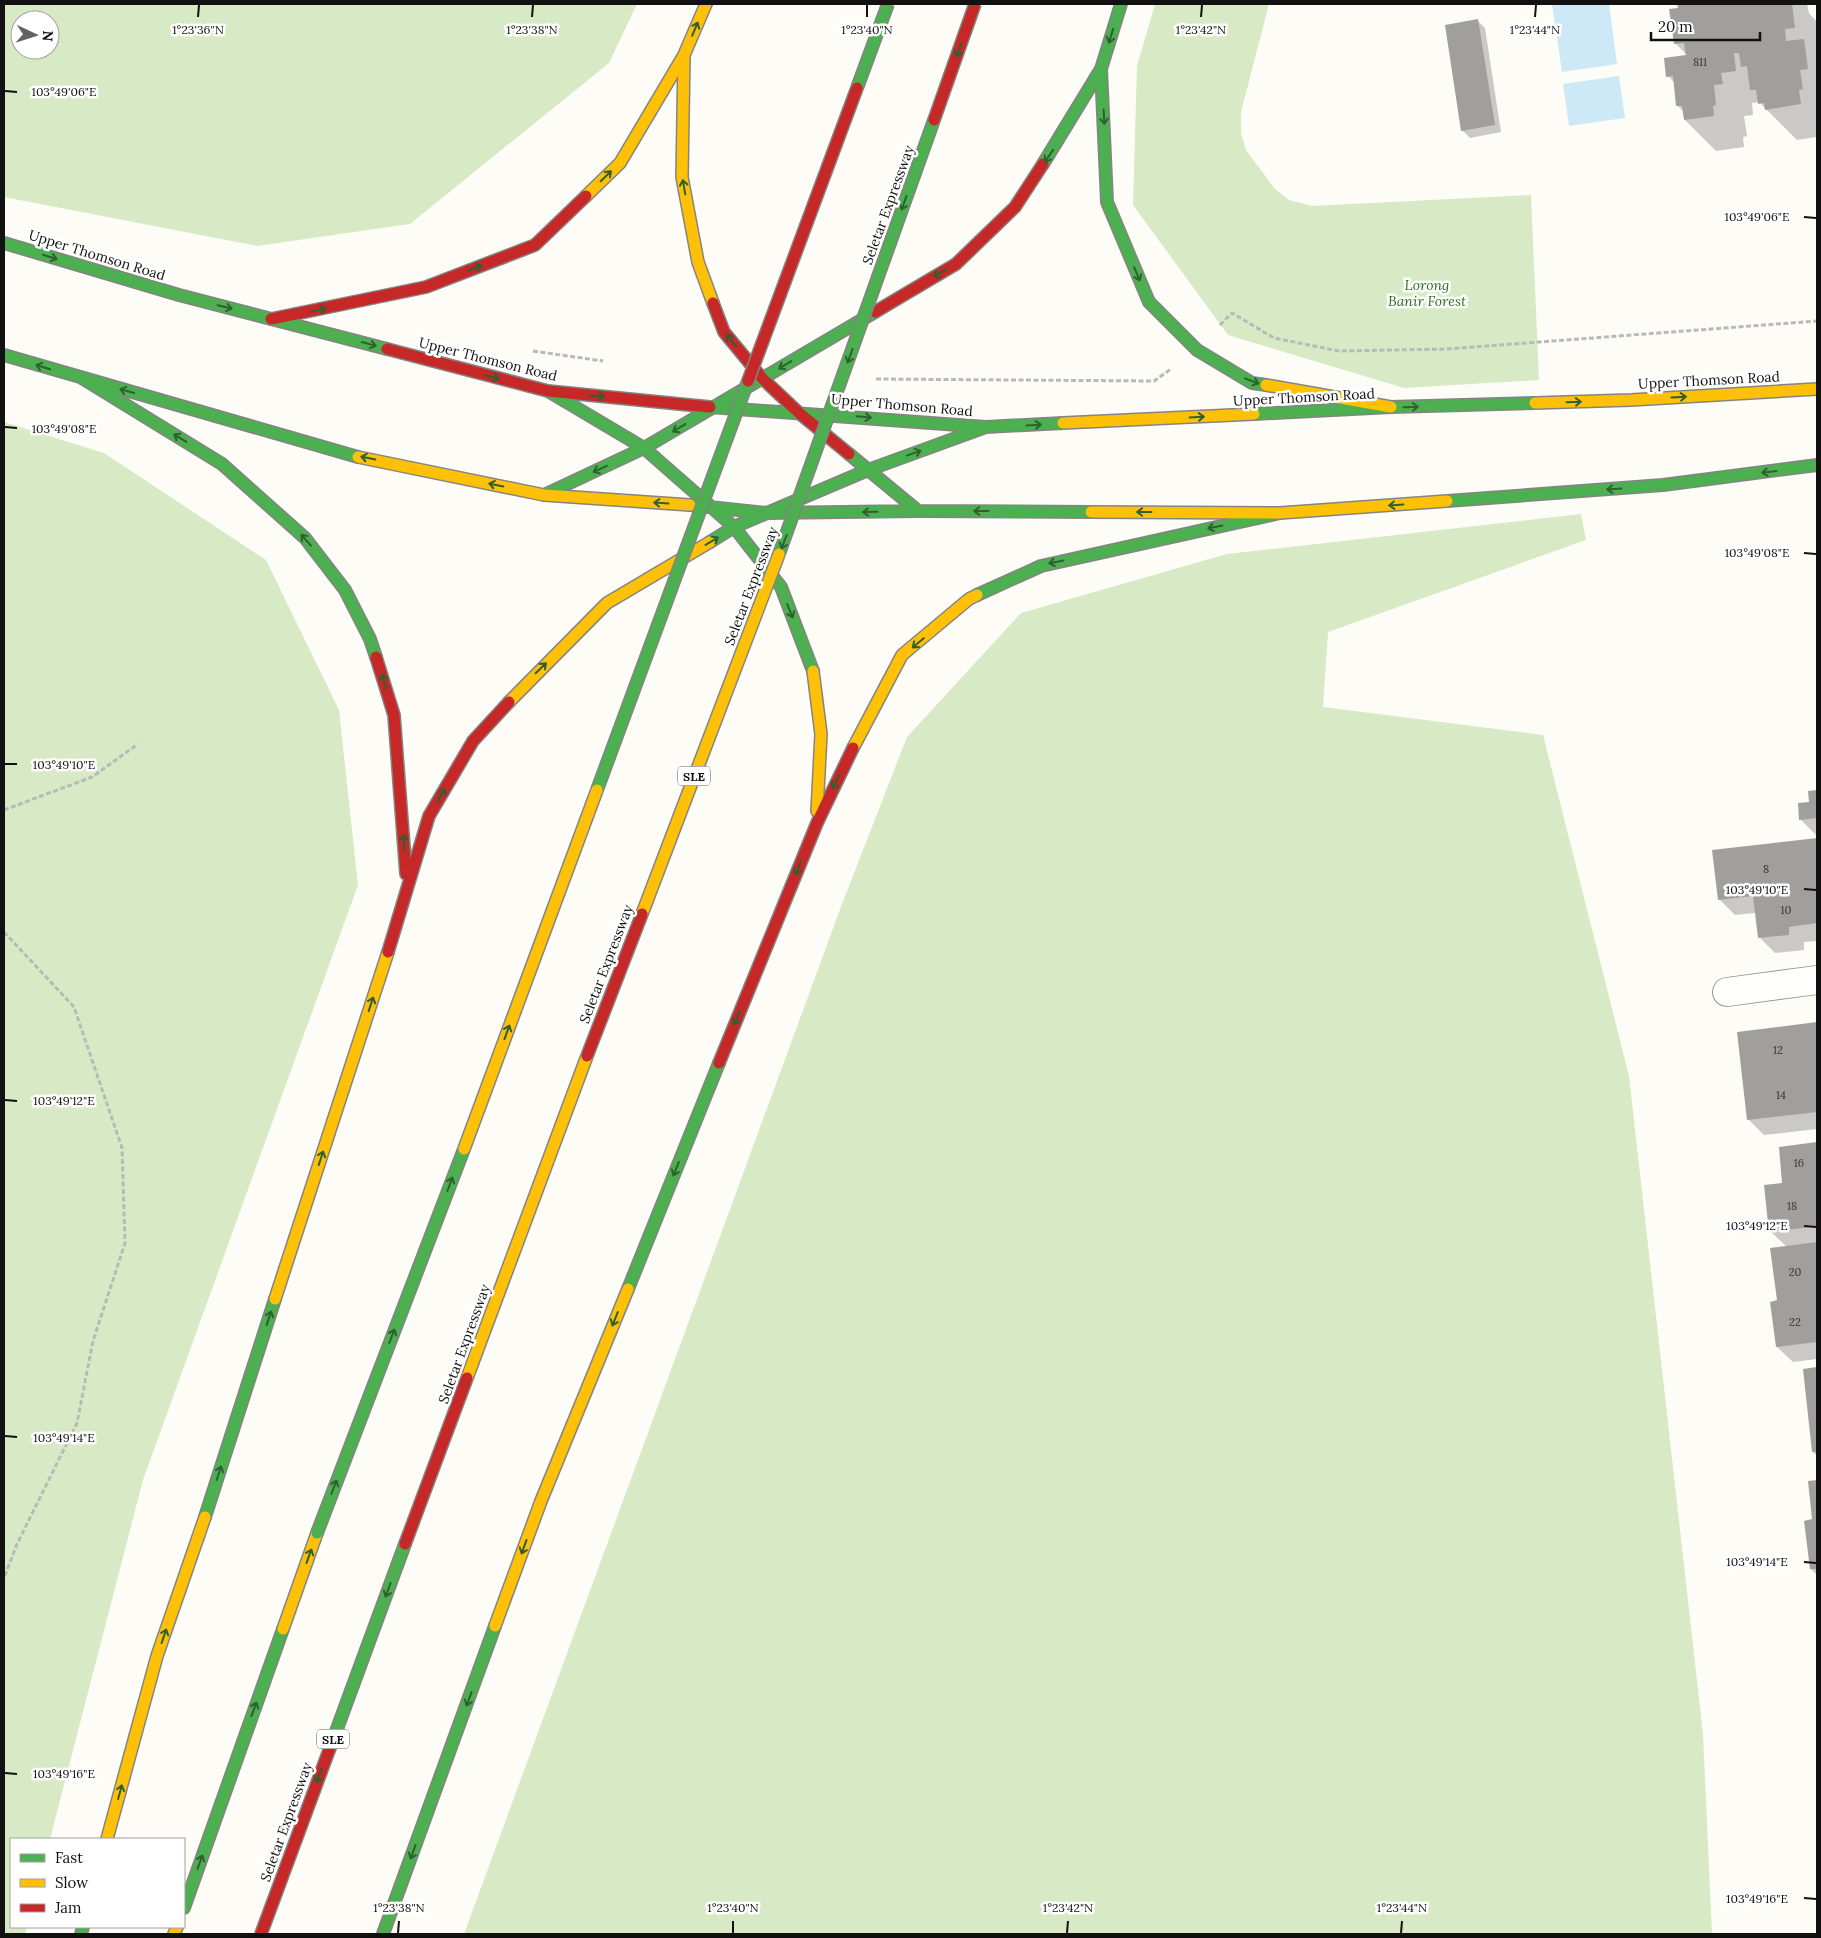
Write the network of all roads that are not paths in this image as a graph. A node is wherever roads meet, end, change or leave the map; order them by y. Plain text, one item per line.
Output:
1 (706, 4) edge
2 (888, 4) edge
3 (975, 4) edge
4 (1121, 4) edge
5 (684, 55) junction
6 (1101, 69) junction
7 (4, 243) edge
8 (271, 319) junction
9 (4, 355) edge
10 (82, 378) junction
11 (762, 378) junction
12 (1817, 389) edge
13 (548, 392) junction
14 (714, 407) junction
15 (1391, 407) junction
16 (798, 412) junction
17 (986, 427) junction
18 (644, 448) junction
19 (1817, 465) edge
20 (868, 470) junction
21 (544, 495) junction
22 (710, 506) junction
23 (918, 511) junction
24 (767, 513) junction
25 (1280, 513) junction
26 (734, 527) junction
27 (817, 822) junction
28 (408, 890) junction
29 (1817, 980) edge
30 (1727, 992) dead end
31 (107, 1838) edge
32 (185, 1905) edge
33 (261, 1934) edge
34 (383, 1934) edge

5 -> 1 main road
32 -> 2 main road, bridge
3 -> 33 main road, Seletar Expressway / SLE, bridge
4 -> 6 main road
8 -> 5 main road
11 -> 5 main road
6 -> 11 main road
6 -> 15 main road
7 -> 8 main road, Upper Thomson Road
8 -> 13 main road, Upper Thomson Road
10 -> 9 main road
21 -> 10 main road
28 -> 10 main road
11 - 14 main road
11 - 16 main road
15 -> 12 main road, Upper Thomson Road
13 -> 14 main road, Upper Thomson Road
13 - 18 main road
14 - 16 main road, Upper Thomson Road
14 -> 18 main road
17 -> 15 main road, Upper Thomson Road
16 -> 17 main road, Upper Thomson Road
16 - 20 main road
20 -> 17 main road
18 -> 21 main road
18 - 22 main road
19 -> 25 main road
20 - 23 main road
20 - 24 main road
22 -> 21 main road
22 - 24 main road
22 - 26 main road
23 -> 24 main road
25 -> 23 main road
24 - 26 main road
25 -> 27 main road
26 -> 27 main road
28 -> 26 main road
27 -> 34 main road
31 -> 28 main road
29 - 30 street

